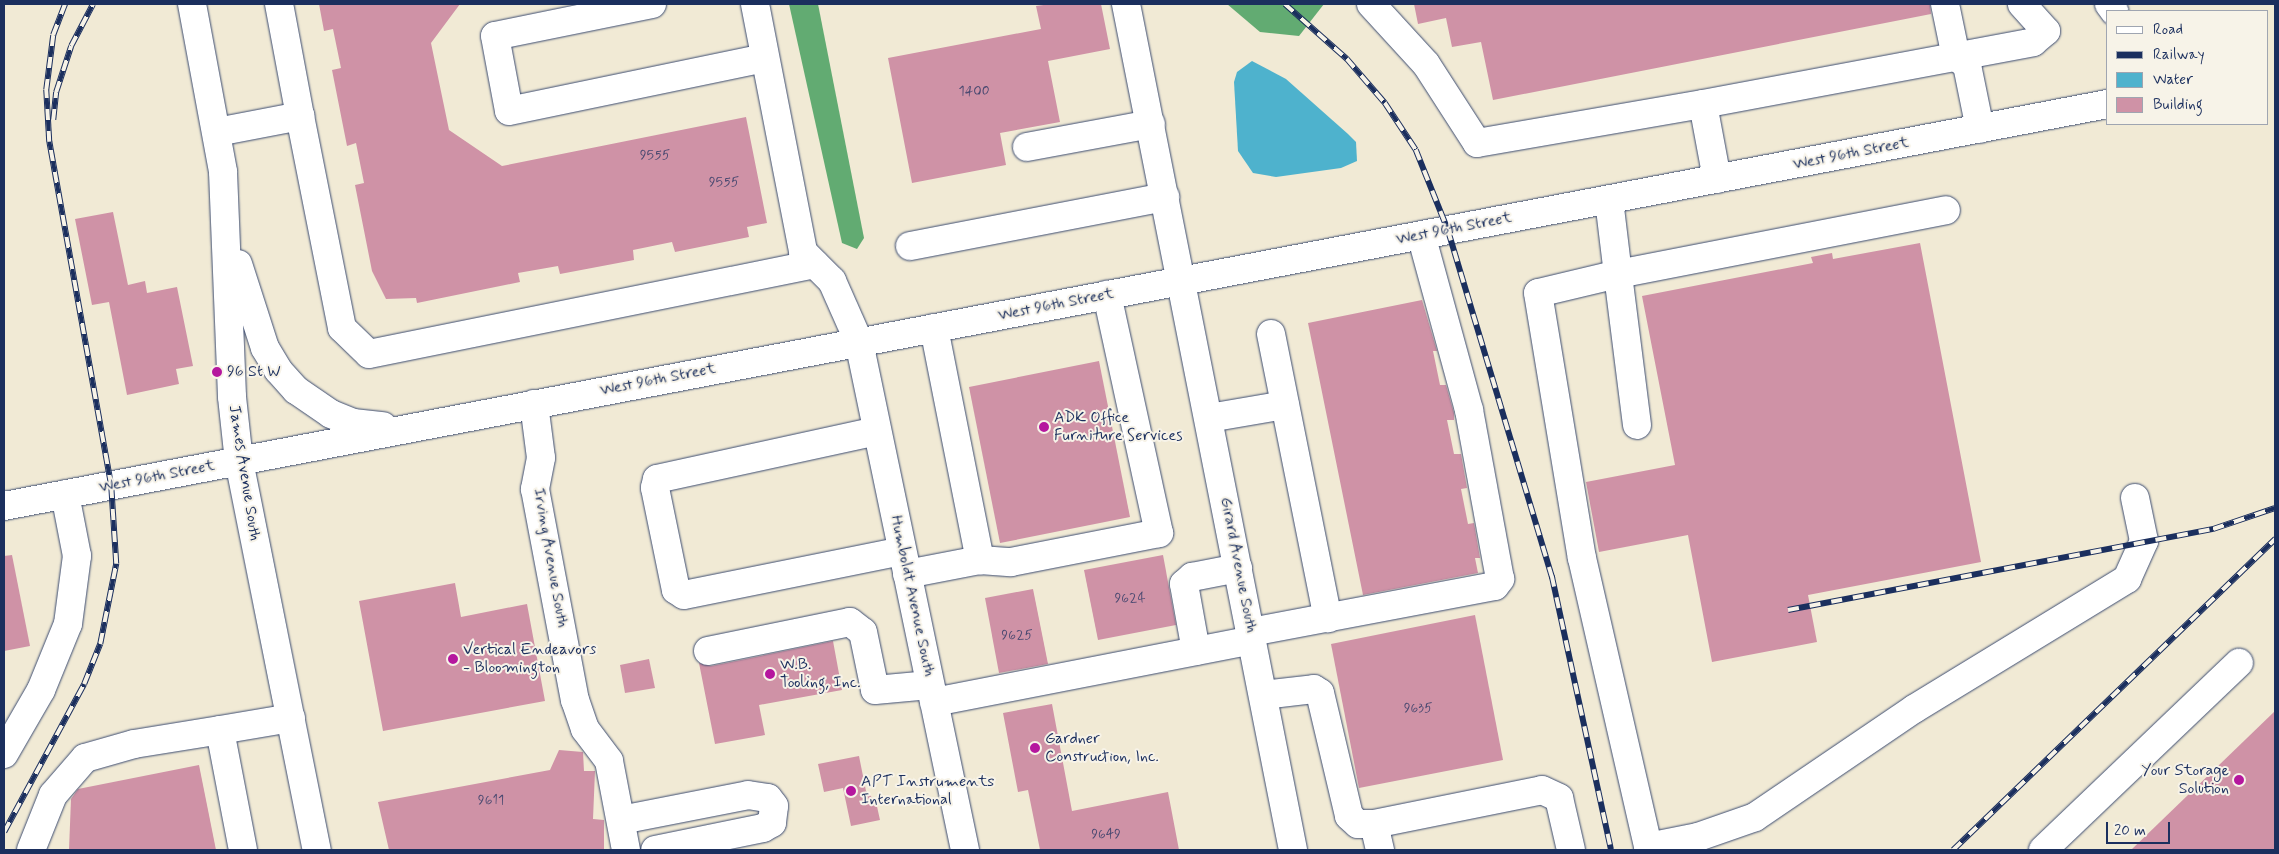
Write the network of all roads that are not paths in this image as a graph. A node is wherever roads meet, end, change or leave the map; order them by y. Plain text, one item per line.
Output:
1 (192, 4) edge
2 (279, 4) edge
3 (652, 4) edge
4 (755, 4) edge
5 (1126, 4) edge
6 (1371, 4) edge
7 (1945, 4) edge
8 (2022, 4) edge
9 (1956, 57) junction
10 (765, 58) junction
11 (1703, 104) junction
12 (2106, 104) edge
13 (300, 116) junction
14 (1151, 124) junction
15 (1980, 129) junction
16 (217, 132) junction
17 (1027, 147) dead end
18 (1717, 179) junction
19 (1166, 197) junction
20 (1609, 200) junction
21 (1946, 210) dead end
22 (229, 235) junction
23 (1422, 235) junction
24 (910, 246) dead end
25 (815, 264) junction
26 (1618, 274) junction
27 (1183, 280) junction
28 (1107, 295) junction
29 (934, 328) junction
30 (1271, 334) dead end
31 (859, 342) junction
32 (534, 404) junction
33 (1285, 405) junction
34 (1210, 418) junction
35 (1637, 424) dead end
36 (404, 428) junction
37 (877, 431) junction
38 (239, 460) junction
39 (65, 494) junction
40 (2136, 498) dead end
41 (4, 506) edge
42 (980, 560) junction
43 (905, 563) junction
44 (1238, 568) junction
45 (1328, 618) junction
46 (1252, 636) junction
47 (708, 651) dead end
48 (1196, 651) junction
49 (2239, 663) dead end
50 (932, 694) junction
51 (1263, 695) junction
52 (291, 718) junction
53 (220, 730) junction
54 (4, 754) edge
55 (620, 820) junction
56 (1377, 837) edge
57 (31, 850) edge
58 (243, 850) edge
59 (317, 850) edge
60 (626, 850) edge
61 (655, 850) edge
62 (965, 850) edge
63 (1293, 850) edge
64 (1571, 850) edge
65 (2043, 850) edge

1 - 16 street, James Avenue South
2 - 13 street
3 - 10 street
4 - 10 street, Humboldt Avenue South
5 - 14 street, Girard Avenue South
6 - 11 street
7 - 9 street
8 - 9 street
9 - 11 street
9 - 15 street
10 - 25 street, Humboldt Avenue South
11 - 18 street
12 - 15 street, West 96th Street
13 - 16 street
13 - 25 street
14 - 17 street
14 - 19 street, Girard Avenue South
15 - 18 street, West 96th Street
16 - 22 street, James Avenue South
18 - 20 street, West 96th Street
19 - 24 street
19 - 27 street, Girard Avenue South
20 - 23 street, West 96th Street
20 - 26 street
21 - 26 street
22 - 36 street
22 - 38 street, James Avenue South
23 - 27 street, West 96th Street
23 - 45 street
25 - 31 street, Humboldt Avenue South
26 - 35 street
26 - 40 street
27 - 28 street, West 96th Street
27 - 34 street, Girard Avenue South
28 - 29 street, West 96th Street
28 - 42 street
29 - 31 street, West 96th Street
29 - 42 street
30 - 33 street
31 - 32 street, West 96th Street
31 - 37 street, Humboldt Avenue South
32 - 36 street, West 96th Street
32 - 55 street, Irving Avenue South
33 - 34 street
33 - 45 street
34 - 44 street, Girard Avenue South
36 - 38 street, West 96th Street
37 - 43 street, Humboldt Avenue South
37 - 43 street
38 - 39 street, West 96th Street
38 - 52 street, James Avenue South
39 - 41 street, West 96th Street
39 - 54 street
42 - 43 street
43 - 50 street, Humboldt Avenue South
44 - 46 street, Girard Avenue South
44 - 48 street
45 - 46 street
46 - 48 street
46 - 51 street, Girard Avenue South
47 - 50 street
48 - 50 street
49 - 65 street
50 - 62 street, Humboldt Avenue South
51 - 56 street
51 - 63 street, Girard Avenue South
52 - 53 street
52 - 59 street, James Avenue South
53 - 57 street
53 - 58 street
55 - 60 street, Irving Avenue South
55 - 61 street
56 - 64 street

